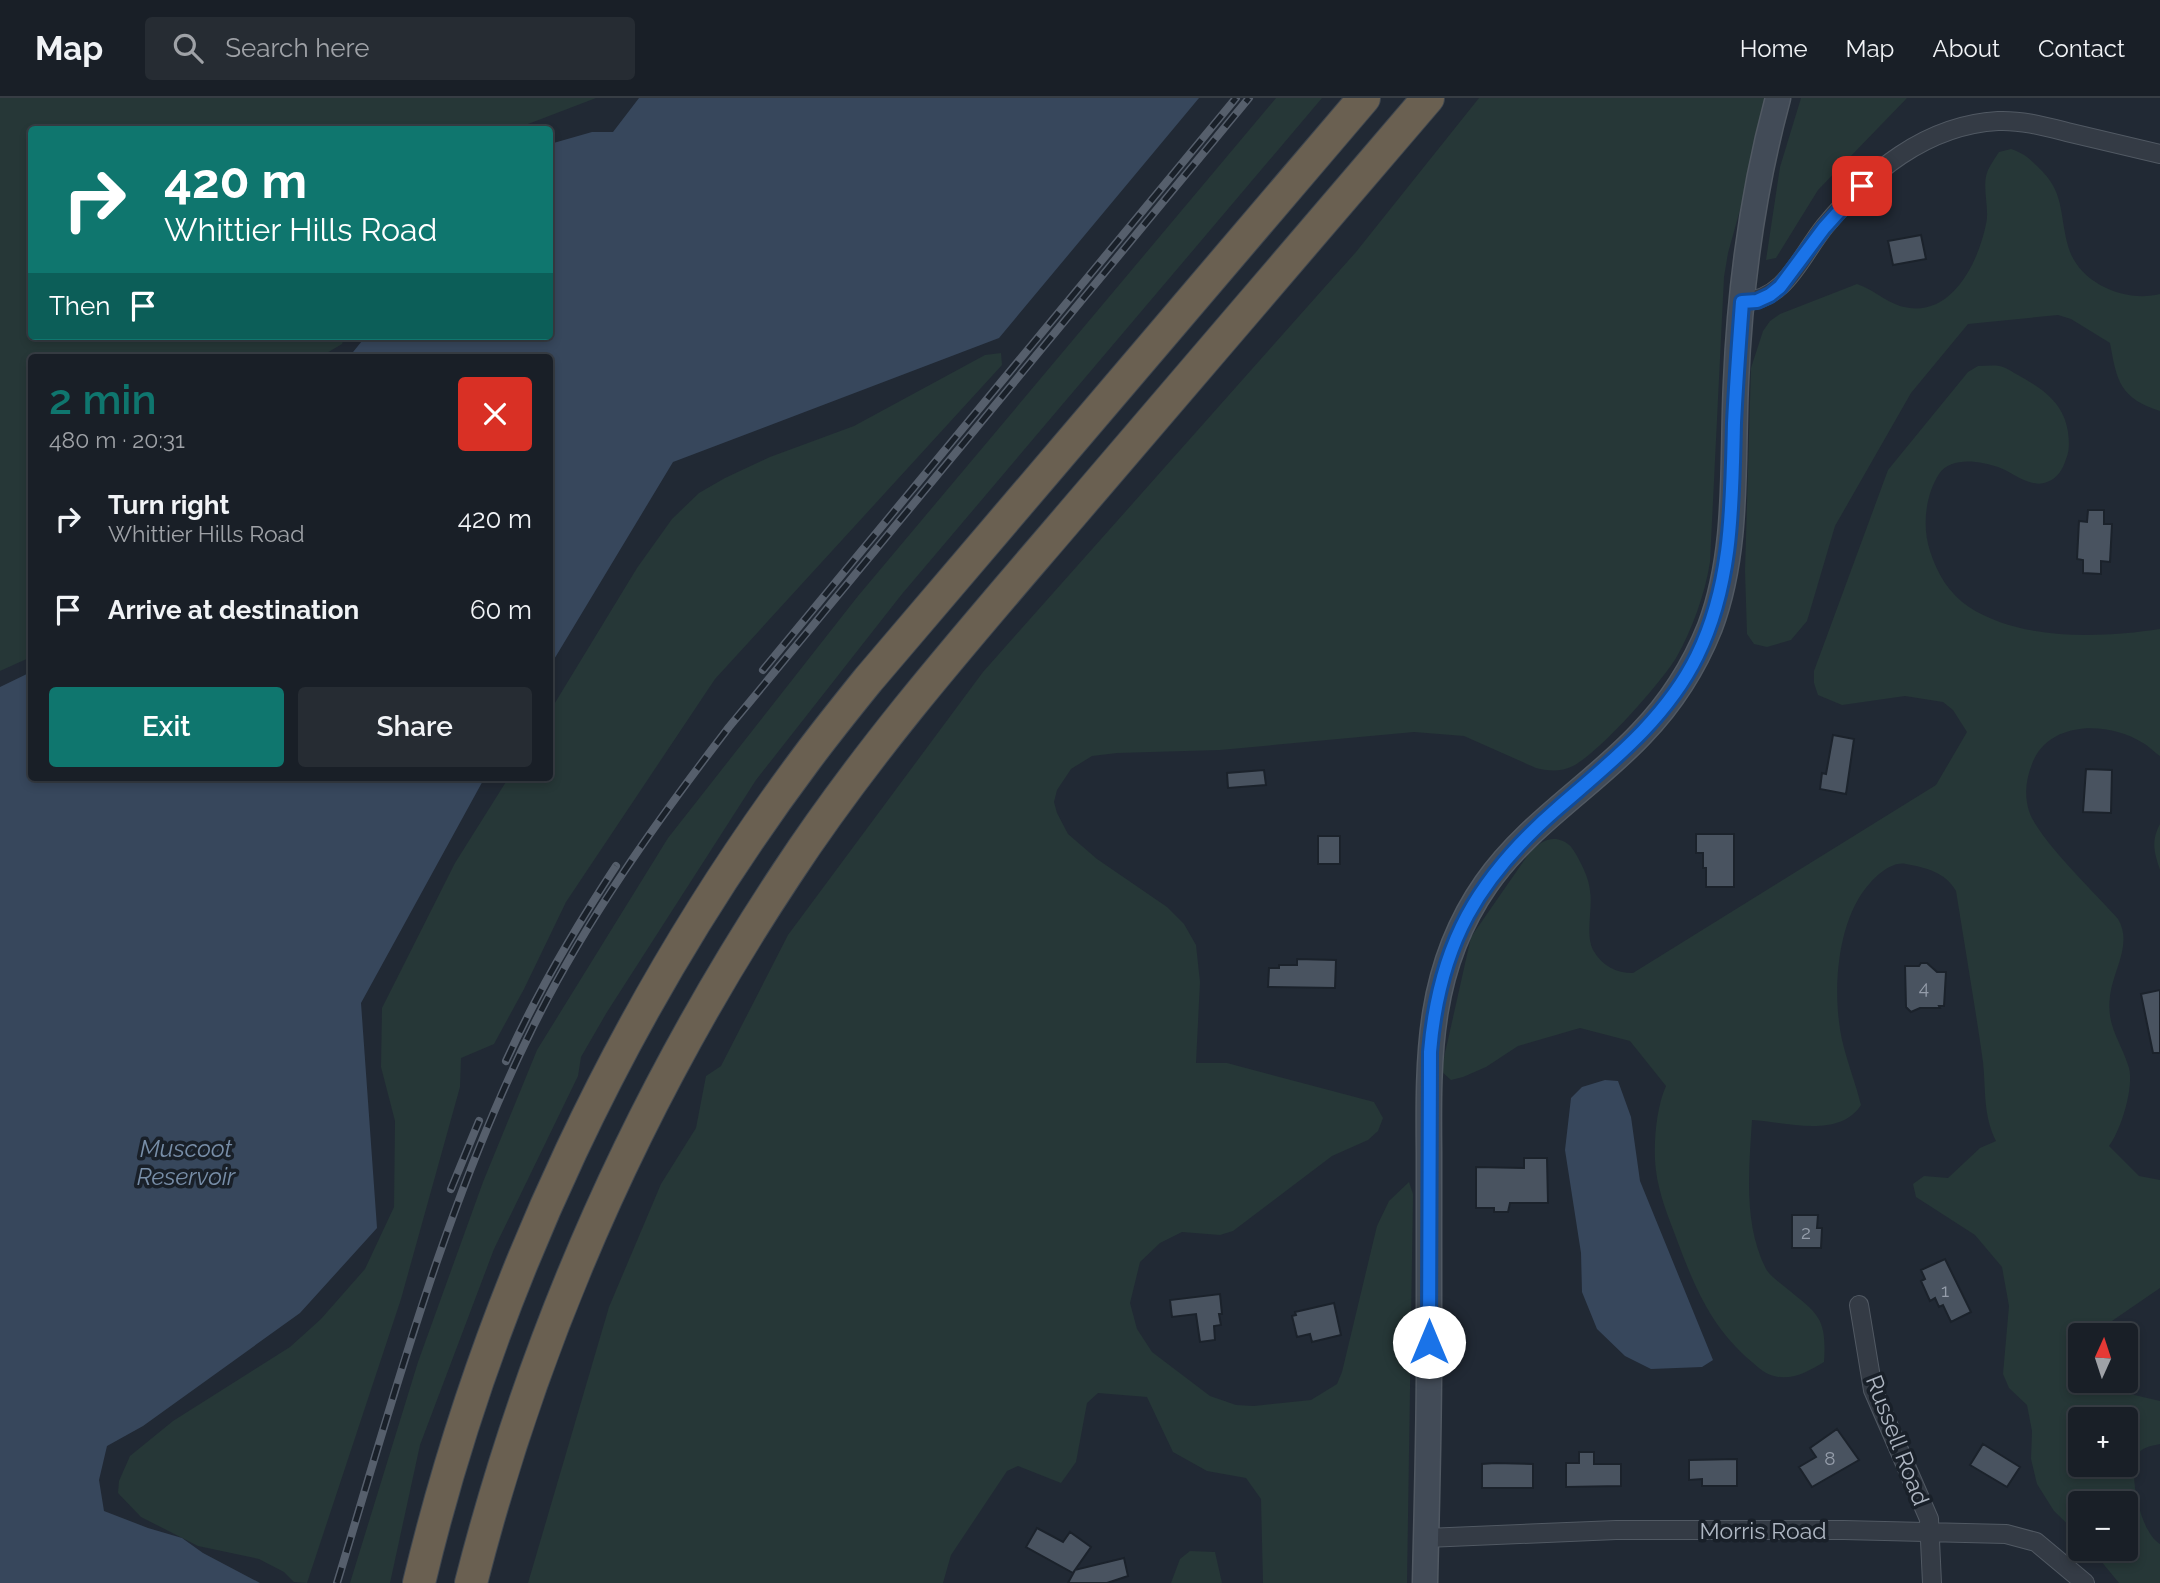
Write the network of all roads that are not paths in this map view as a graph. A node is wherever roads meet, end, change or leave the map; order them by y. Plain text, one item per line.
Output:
1 (1364, 98) edge
2 (1428, 98) edge
3 (1778, 98) edge
4 (2160, 154) edge
5 (1742, 302) junction
6 (1859, 1305) dead end
7 (1928, 1533) junction
8 (1426, 1538) junction
9 (419, 1583) edge
10 (471, 1583) edge
11 (1425, 1583) edge
12 (1933, 1583) edge
13 (2085, 1583) edge

1 - 9 highway
2 - 10 highway
3 - 5 main road
4 - 5 street
5 - 8 main road
6 - 7 street, Russell Road
7 - 8 street, Morris Road
7 - 12 street, Russell Road
7 - 13 street, Morris Road
8 - 11 main road

